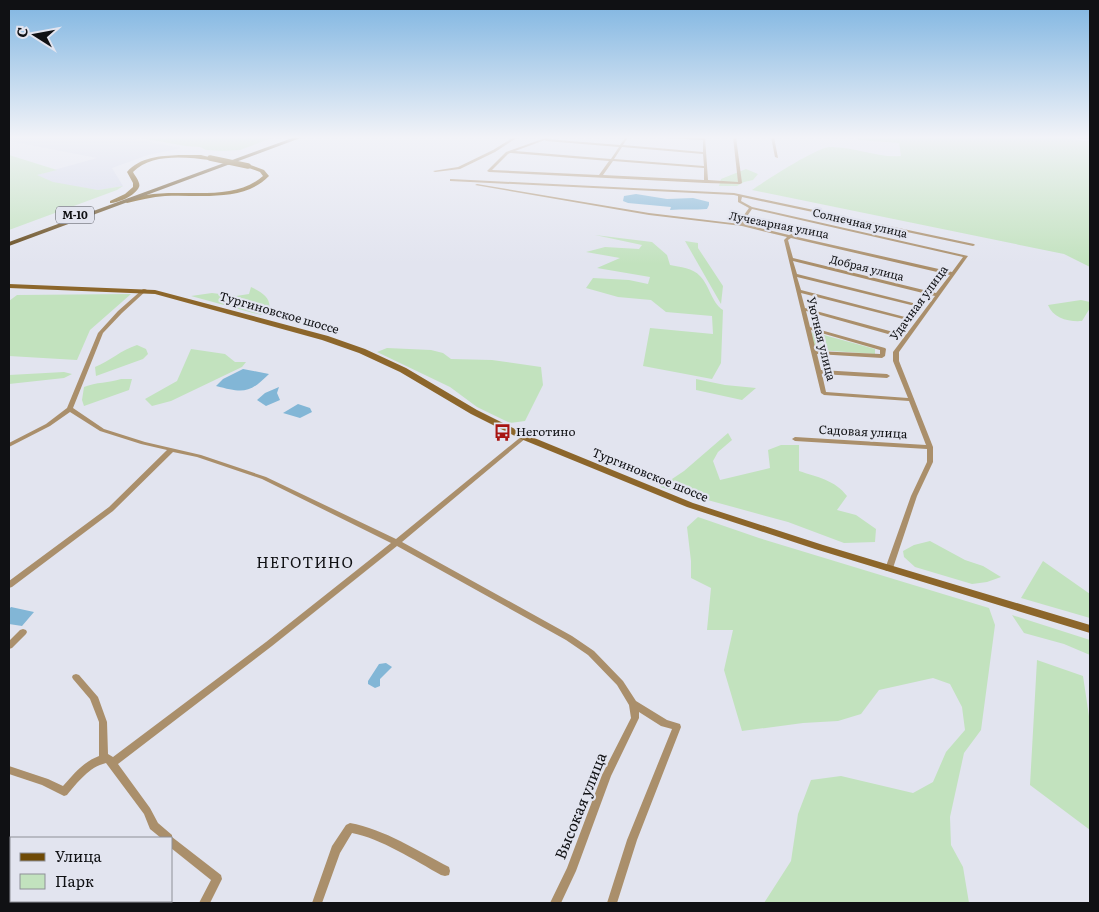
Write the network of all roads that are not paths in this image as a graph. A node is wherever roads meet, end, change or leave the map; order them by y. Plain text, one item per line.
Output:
1 (134, 180) edge
2 (178, 180) edge
3 (181, 180) edge
4 (262, 180) edge
5 (654, 180) edge
6 (741, 180) edge
7 (706, 182) joint
8 (740, 195) junction
9 (115, 203) junction
10 (751, 208) junction
11 (742, 225) junction
12 (791, 235) junction
13 (9, 240) edge
14 (9, 244) edge
15 (973, 245) dead end
16 (966, 256) joint
17 (791, 259) junction
18 (953, 274) junction
19 (795, 275) junction
20 (9, 286) edge
21 (145, 290) junction
22 (799, 291) junction
23 (938, 295) junction
24 (912, 304) dead end
25 (803, 308) junction
26 (903, 318) dead end
27 (808, 328) junction
28 (895, 334) dead end
29 (814, 352) junction
30 (819, 372) junction
31 (887, 376) dead end
32 (912, 400) junction
33 (70, 409) junction
34 (524, 437) junction
35 (795, 439) dead end
36 (9, 445) edge
37 (930, 447) junction
38 (171, 450) junction
39 (398, 542) junction
40 (889, 568) junction
41 (9, 585) edge
42 (1090, 630) edge
43 (23, 632) dead end
44 (9, 646) edge
45 (76, 677) dead end
46 (633, 704) junction
47 (108, 761) junction
48 (9, 770) edge
49 (167, 837) edge
50 (172, 842) edge
51 (445, 871) dead end
52 (204, 903) edge
53 (317, 903) edge
54 (555, 903) edge
55 (612, 903) edge

1 - 9 main road, bridge
2 - 9 highway, М-10
3 - 9 highway, М-10
4 - 9 main road, bridge
5 - 7 street
6 - 7 street
8 - 10 street
8 - 11 street, Лучезарная улица
8 - 15 street
9 - 13 highway, М-10
9 - 14 highway, М-10
10 - 11 street
10 - 16 street, Солнечная улица
11 - 12 street, Лучезарная улица
12 - 17 street, Уютная улица
12 - 18 street, Лучезарная улица
16 - 18 street, Удачная улица
17 - 19 street, Уютная улица
17 - 23 street, Добрая улица
18 - 23 street, Удачная улица
19 - 22 street, Уютная улица
19 - 24 street
20 - 21 main road, Тургиновское шоссе
21 - 33 street
21 - 34 main road, Тургиновское шоссе
22 - 25 street, Уютная улица
22 - 26 street
23 - 32 street, Удачная улица
25 - 27 street, Уютная улица
25 - 28 street
27 - 29 street, Уютная улица
27 - 29 street
29 - 30 street, Уютная улица
30 - 31 street
30 - 32 street, Уютная улица
32 - 37 street, Удачная улица
33 - 36 street
33 - 38 street
34 - 39 street
34 - 40 main road, Тургиновское шоссе
35 - 37 street, Садовая улица
37 - 40 street
38 - 39 street
38 - 41 street
39 - 46 street
39 - 47 street
40 - 42 main road, Тургиновское шоссе
43 - 44 street
45 - 47 street
46 - 54 street, Высокая улица
46 - 55 street
47 - 48 street
47 - 49 street
50 - 52 street
51 - 53 street

